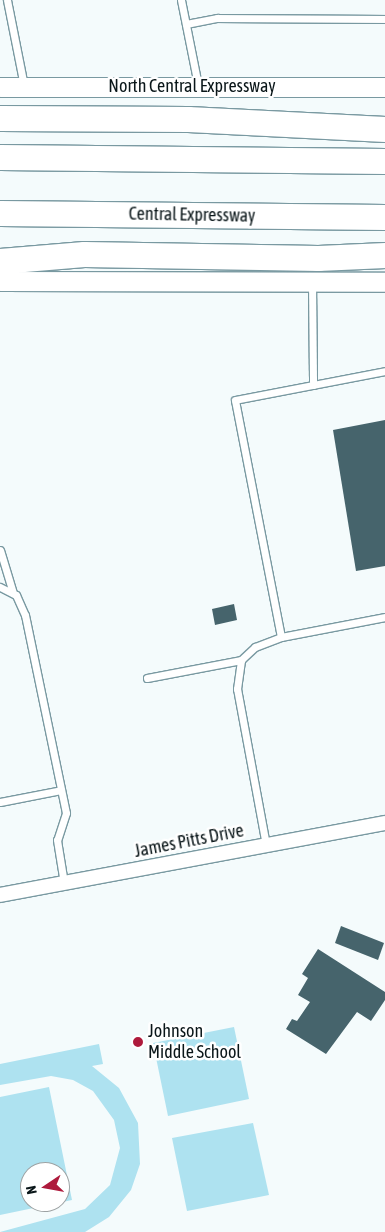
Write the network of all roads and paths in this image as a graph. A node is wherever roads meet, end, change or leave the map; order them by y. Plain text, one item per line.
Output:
1 (7, 0) edge
2 (181, 0) edge
3 (385, 19) edge
4 (186, 24) junction
5 (24, 86) junction
6 (198, 86) junction
7 (0, 87) edge
8 (385, 88) edge
9 (0, 118) edge
10 (385, 129) edge
11 (0, 157) edge
12 (385, 161) edge
13 (0, 213) edge
14 (385, 217) edge
15 (385, 254) edge
16 (0, 260) edge
17 (0, 281) edge
18 (385, 282) edge
19 (312, 283) junction
20 (385, 370) edge
21 (313, 385) junction
22 (0, 550) edge
23 (0, 587) edge
24 (14, 594) junction
25 (385, 617) edge
26 (281, 637) junction
27 (241, 660) junction
28 (147, 678) dead end
29 (61, 790) junction
30 (0, 802) edge
31 (385, 823) edge
32 (266, 845) junction
33 (64, 883) junction
34 (0, 895) edge

1 - 5 lane
2 - 4 lane
3 - 4 lane
4 - 6 lane
5 - 6 main road, North Central Expressway
5 - 7 main road, North Central Expressway
6 - 8 main road, North Central Expressway
9 - 10 highway
11 - 12 highway
13 - 14 highway, Central Expressway
15 - 16 highway
17 - 19 main road
18 - 19 main road
19 - 21 lane
20 - 21 lane
21 - 26 lane
22 - 24 lane
23 - 24 lane
24 - 29 lane
25 - 26 lane
26 - 27 lane
27 - 28 lane
27 - 32 lane
29 - 30 lane
29 - 33 lane
31 - 32 street, James Pitts Drive
32 - 33 street, James Pitts Drive
33 - 34 street, James Pitts Drive

